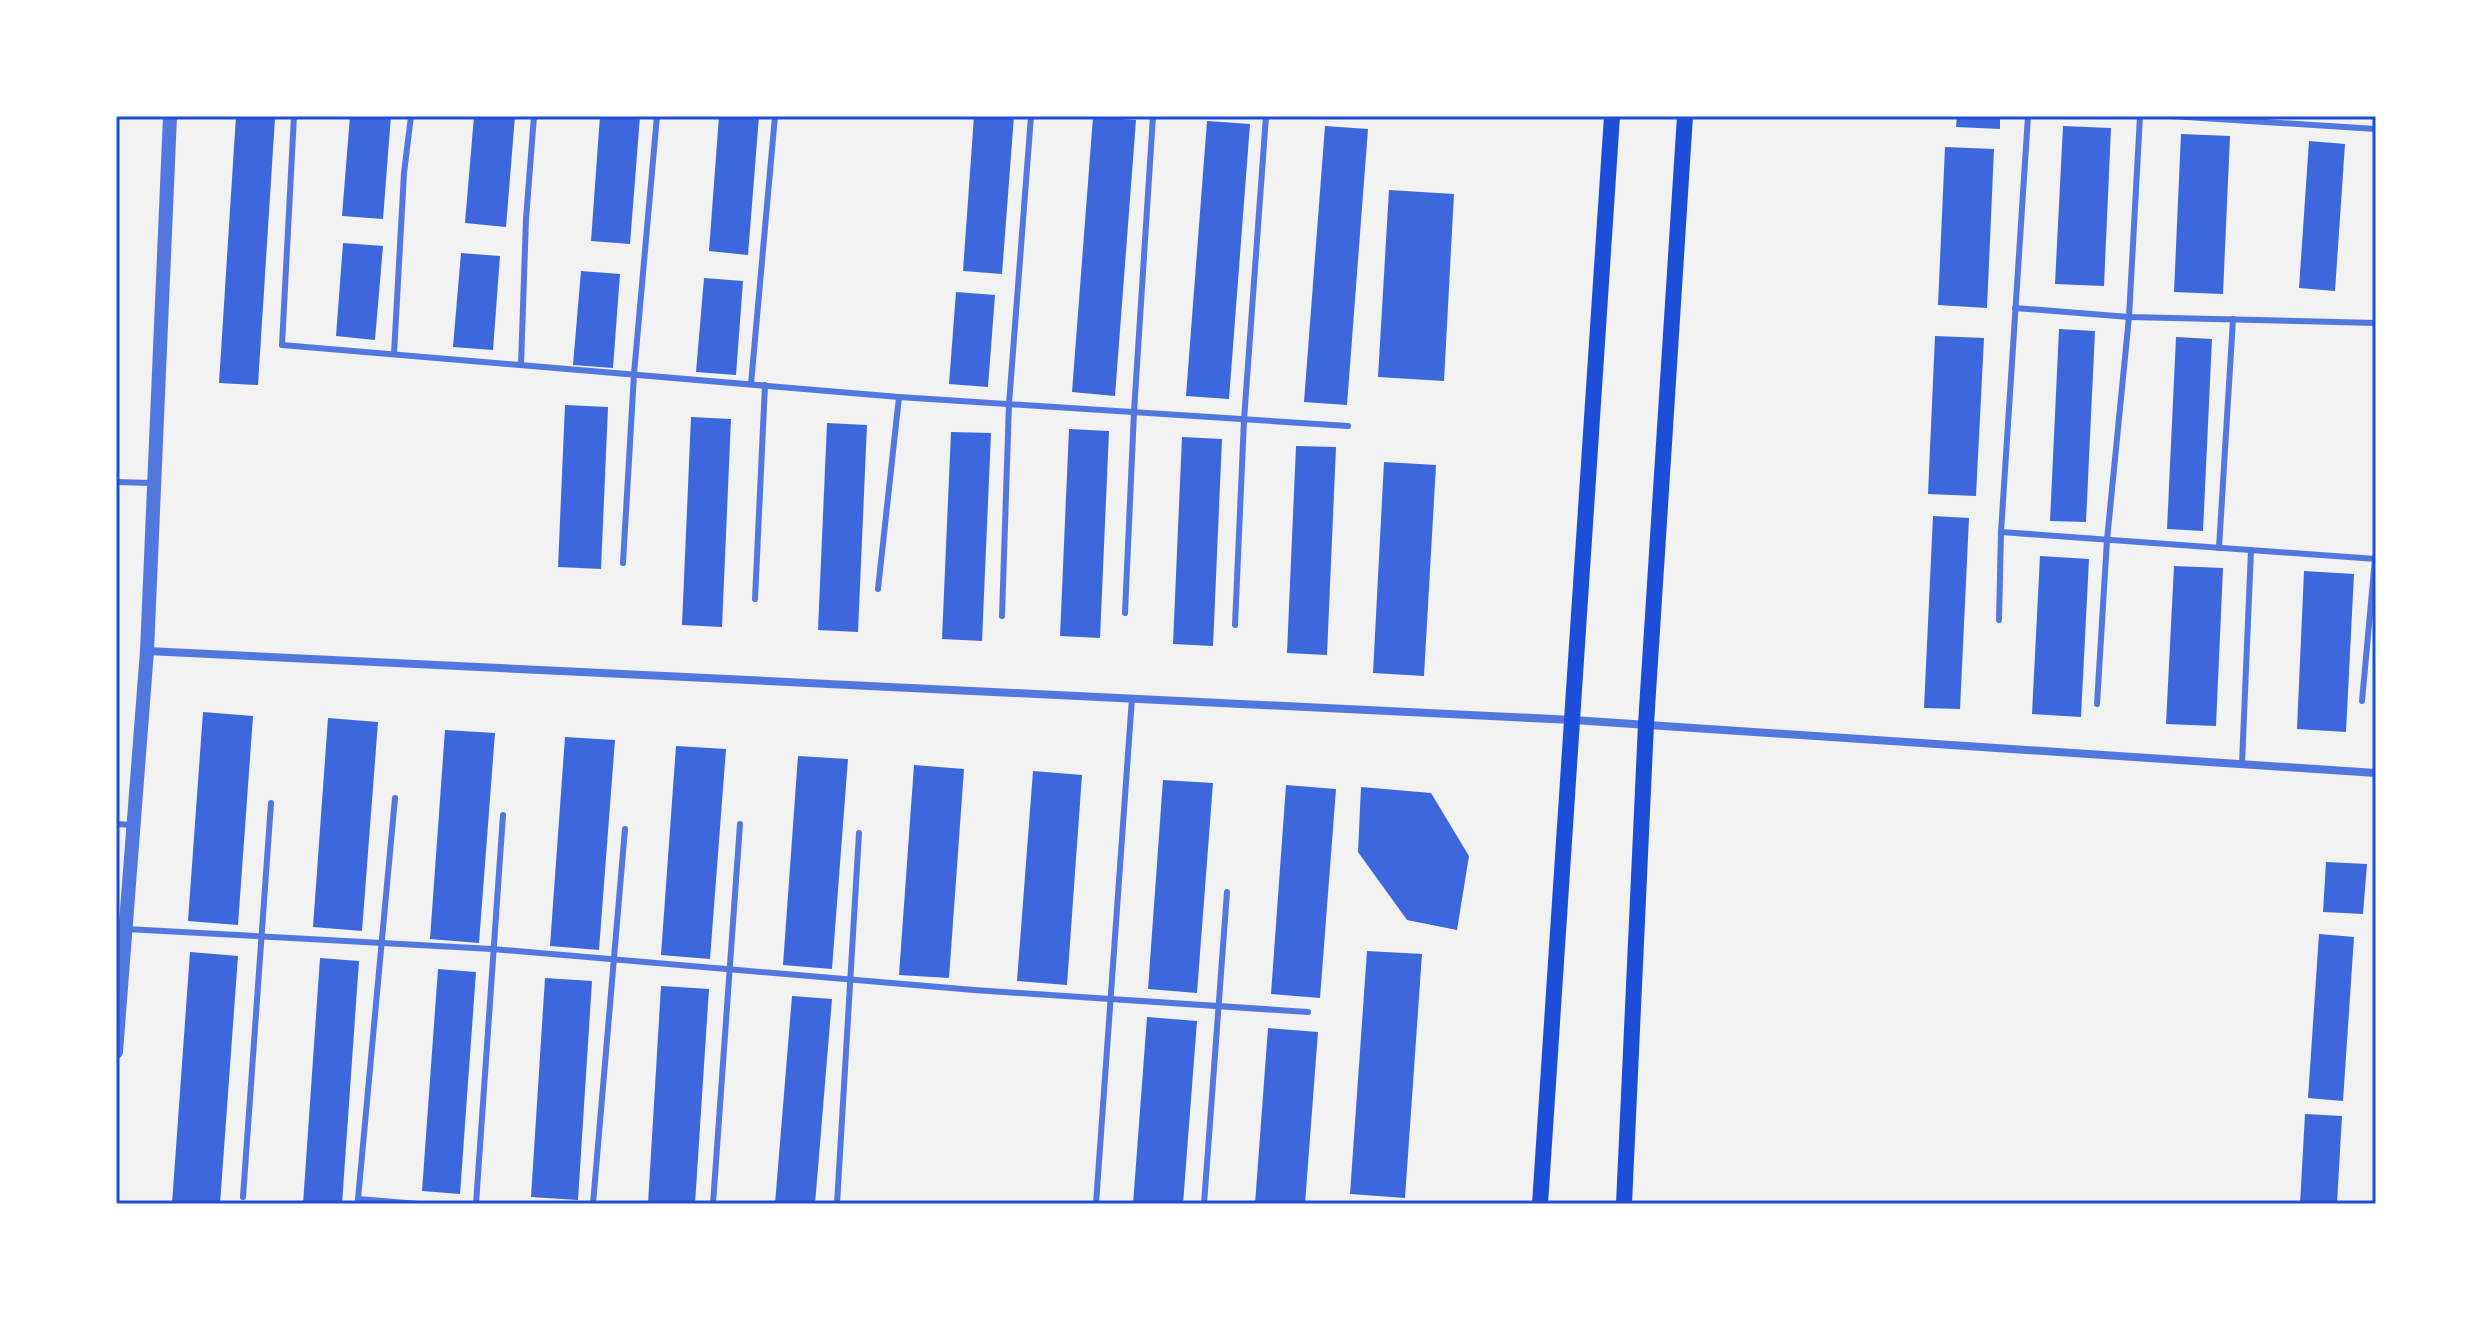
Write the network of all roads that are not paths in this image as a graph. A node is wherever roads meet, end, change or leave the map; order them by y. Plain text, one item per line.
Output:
1 (170, 116) edge
2 (294, 116) edge
3 (411, 116) edge
4 (534, 116) edge
5 (657, 116) edge
6 (775, 116) edge
7 (1031, 116) edge
8 (1153, 116) edge
9 (1266, 116) edge
10 (1612, 116) edge
11 (1685, 116) edge
12 (2028, 116) edge
13 (2140, 116) edge
14 (2171, 116) edge
15 (2372, 116) edge
16 (2373, 128) edge
17 (2015, 308) junction
18 (2129, 317) junction
19 (2233, 319) junction
20 (2376, 323) edge
21 (394, 354) junction
22 (521, 365) junction
23 (634, 374) junction
24 (751, 384) junction
25 (765, 385) junction
26 (899, 397) junction
27 (1009, 404) junction
28 (1134, 412) junction
29 (1244, 420) junction
30 (1348, 426) dead end
31 (116, 482) edge
32 (154, 484) junction
33 (2001, 532) junction
34 (2107, 540) junction
35 (2219, 548) junction
36 (2251, 550) junction
37 (2376, 559) edge
38 (623, 563) dead end
39 (878, 589) dead end
40 (755, 599) dead end
41 (1125, 613) dead end
42 (1002, 616) dead end
43 (1999, 620) dead end
44 (1235, 625) dead end
45 (147, 651) junction
46 (1132, 698) junction
47 (2362, 701) dead end
48 (2097, 704) dead end
49 (1573, 720) junction
50 (1646, 724) junction
51 (2242, 764) junction
52 (2376, 773) edge
53 (395, 798) dead end
54 (271, 803) dead end
55 (503, 815) dead end
56 (116, 824) edge
57 (740, 824) dead end
58 (134, 825) junction
59 (625, 829) dead end
60 (859, 833) dead end
61 (1227, 892) dead end
62 (126, 929) junction
63 (261, 936) junction
64 (382, 943) junction
65 (492, 949) junction
66 (614, 961) junction
67 (729, 971) junction
68 (849, 980) junction
69 (1111, 1000) junction
70 (1219, 1007) junction
71 (1308, 1012) dead end
72 (116, 1052) edge
73 (243, 1197) dead end
74 (419, 1204) edge
75 (476, 1204) edge
76 (593, 1204) edge
77 (713, 1204) edge
78 (837, 1204) edge
79 (1096, 1204) edge
80 (1204, 1204) edge
81 (1540, 1204) edge
82 (1624, 1204) edge

1 - 32 street
2 - 21 lane
3 - 21 lane
4 - 22 lane
5 - 23 lane
6 - 24 lane
7 - 27 lane
8 - 28 lane
9 - 29 lane
10 - 49 main road
11 - 50 main road
12 - 17 lane
13 - 18 lane
14 - 16 lane
15 - 16 lane
17 - 18 lane
17 - 33 lane
18 - 19 lane
18 - 34 lane
19 - 20 lane
19 - 35 lane
21 - 22 lane
22 - 23 lane
23 - 24 lane
23 - 38 lane
24 - 25 lane
25 - 26 lane
25 - 40 lane
26 - 27 lane
26 - 39 lane
27 - 28 lane
27 - 42 lane
28 - 29 lane
28 - 41 lane
29 - 30 lane
29 - 44 lane
31 - 32 lane
32 - 45 street
33 - 34 lane
33 - 43 lane
34 - 35 lane
34 - 48 lane
35 - 36 lane
36 - 37 lane
36 - 51 lane
37 - 47 lane
45 - 46 street
45 - 58 street
46 - 49 street
46 - 69 lane
49 - 50 street
49 - 81 main road
50 - 51 street
50 - 82 main road
51 - 52 street
53 - 64 lane
54 - 63 lane
55 - 65 lane
56 - 58 lane
57 - 67 lane
58 - 62 street
59 - 66 lane
60 - 68 lane
61 - 70 lane
62 - 63 lane
62 - 72 street
63 - 64 lane
63 - 73 lane
64 - 65 lane
64 - 74 lane
65 - 66 lane
65 - 75 lane
66 - 67 lane
66 - 76 lane
67 - 68 lane
67 - 77 lane
68 - 69 lane
68 - 78 lane
69 - 70 lane
69 - 79 lane
70 - 71 lane
70 - 80 lane

